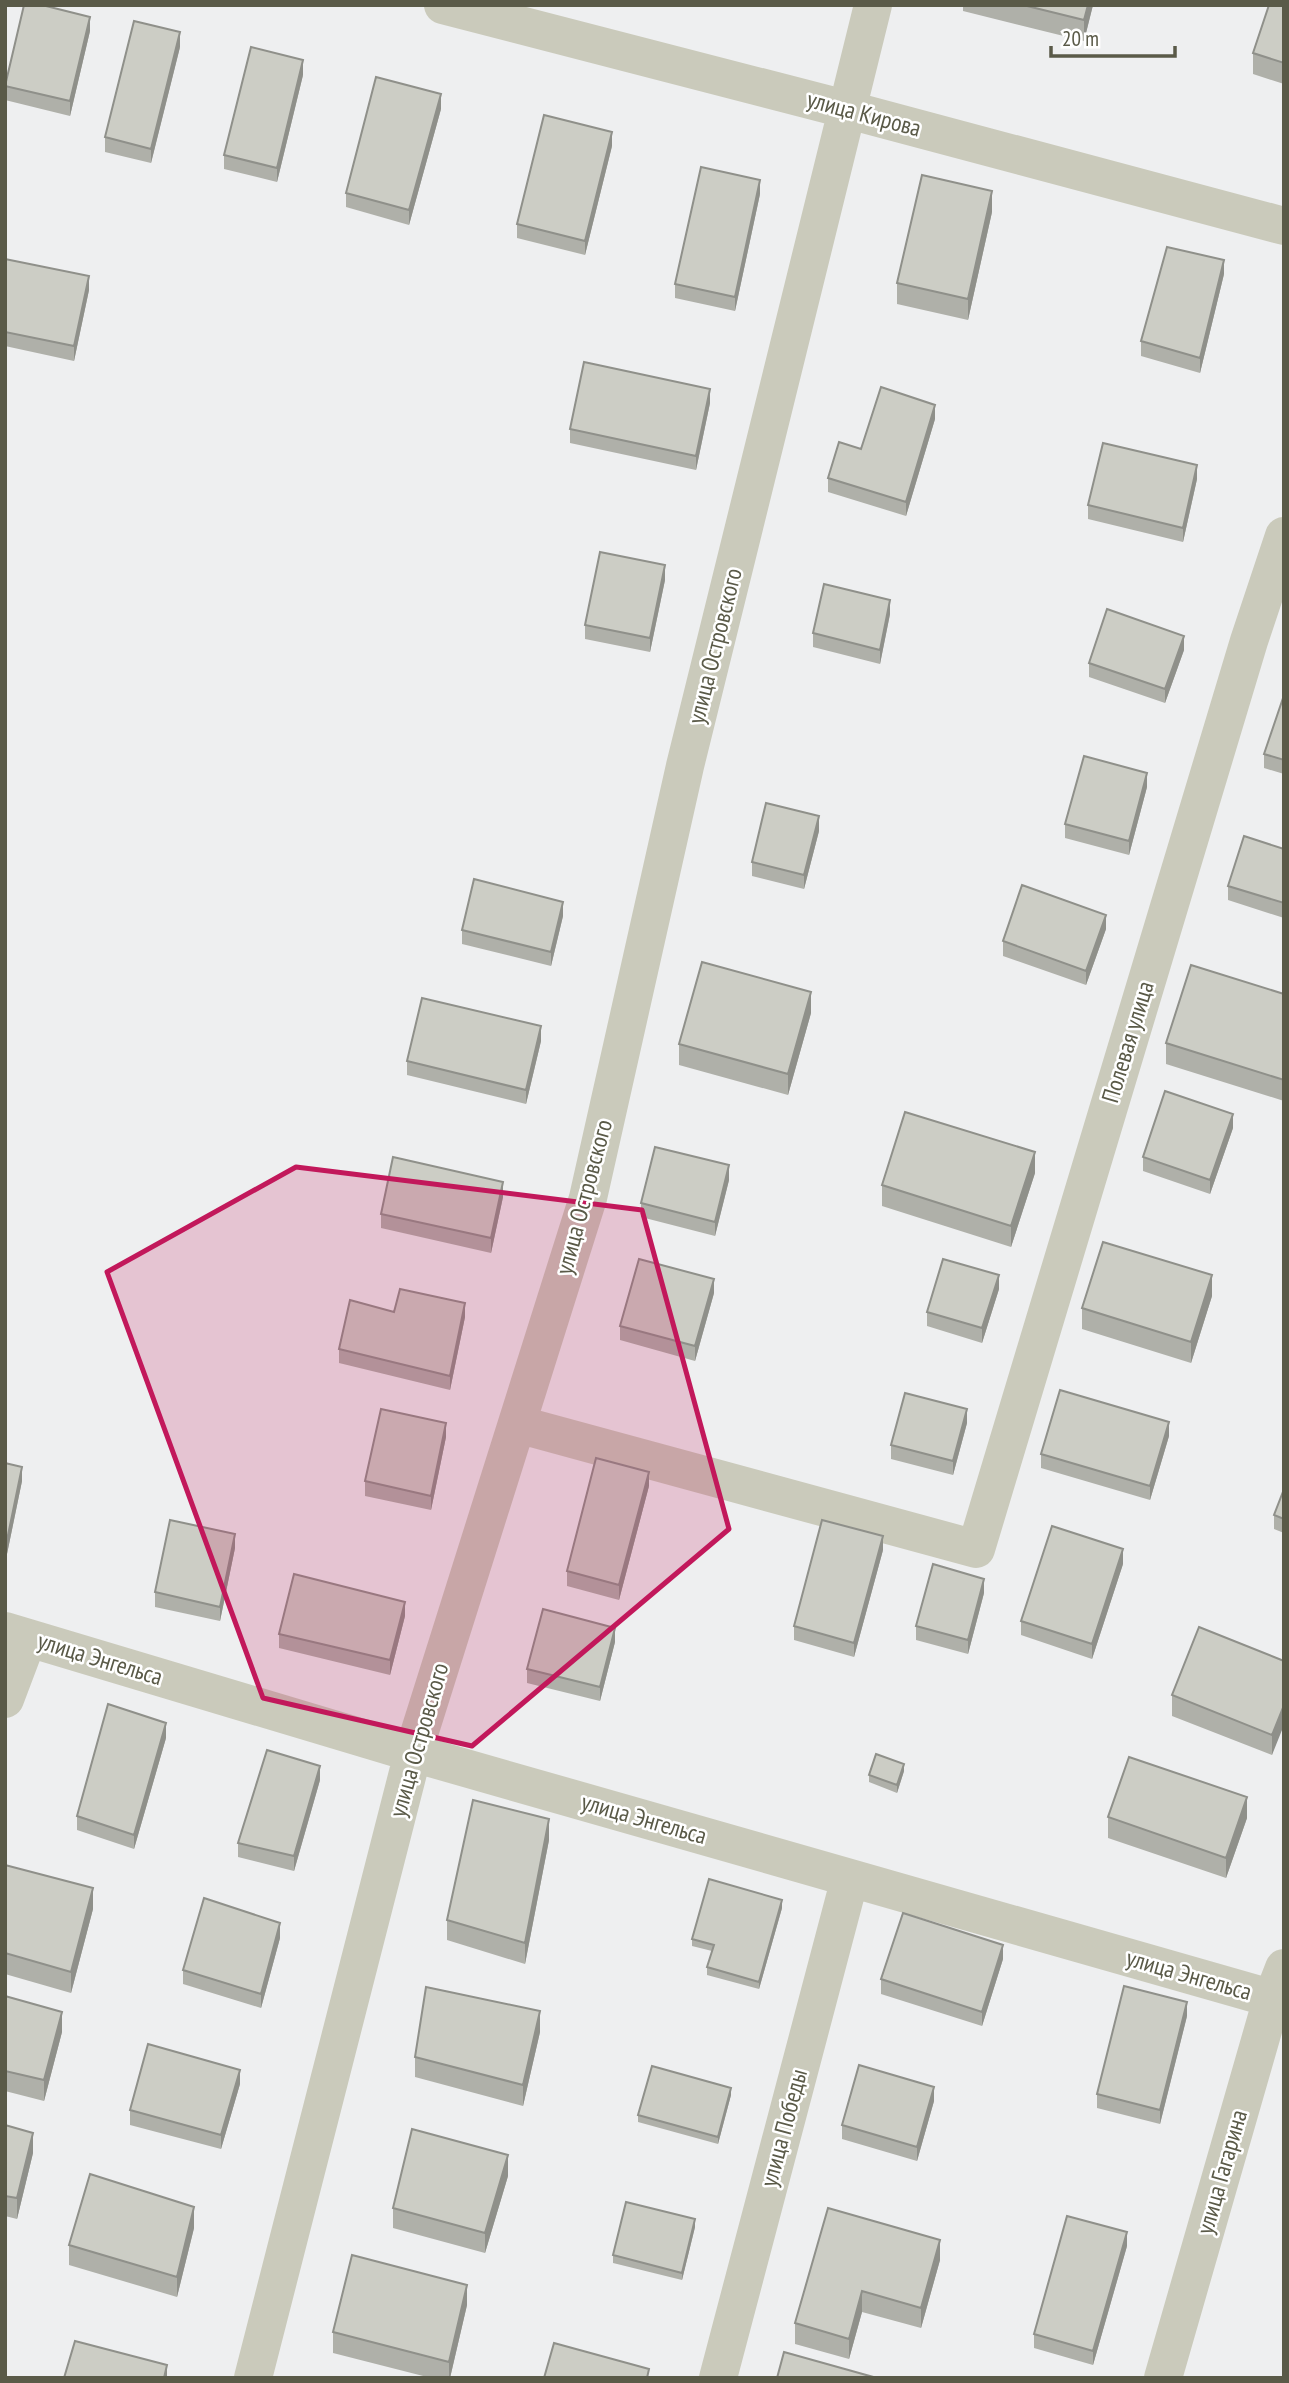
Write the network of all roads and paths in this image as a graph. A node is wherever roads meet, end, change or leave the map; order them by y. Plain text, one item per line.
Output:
1 (443, 5) edge
2 (873, 5) edge
3 (849, 110) junction
4 (1284, 226) edge
5 (1284, 536) edge
6 (517, 1424) junction
7 (16, 1635) edge
8 (5, 1699) edge
9 (413, 1753) junction
10 (850, 1878) junction
11 (1280, 1990) edge
12 (253, 2378) edge
13 (718, 2378) edge
14 (1163, 2378) edge

1 - 3 street, улица Кирова
2 - 3 street, улица Островского
3 - 4 street, улица Кирова
3 - 6 street, улица Островского
5 - 6 street, Полевая улица
6 - 9 street, улица Островского
7 - 8 street
7 - 9 street, улица Энгельса
9 - 10 street, улица Энгельса
9 - 12 street, улица Островского
10 - 11 street, улица Энгельса
10 - 13 street, улица Победы
11 - 14 street, улица Гагарина

